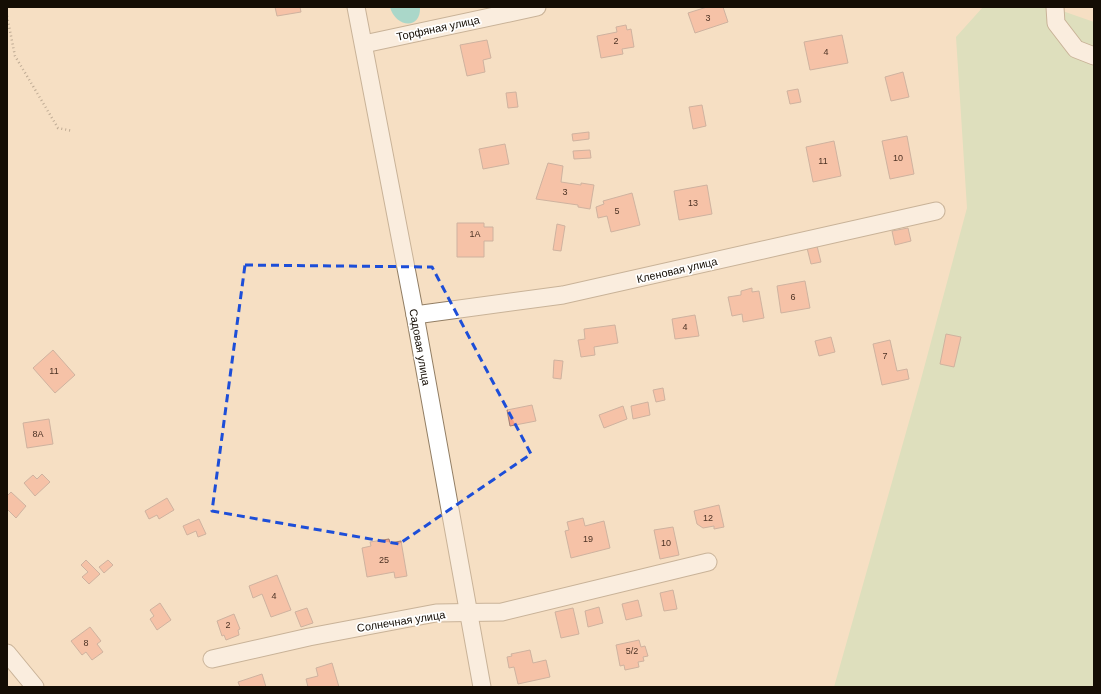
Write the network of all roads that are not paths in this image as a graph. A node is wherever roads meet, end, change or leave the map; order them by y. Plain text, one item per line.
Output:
1 (356, 7) edge
2 (537, 7) edge
3 (1055, 7) edge
4 (364, 44) junction
5 (1094, 56) edge
6 (936, 211) dead end
7 (415, 315) junction
8 (708, 562) dead end
9 (468, 612) junction
10 (7, 653) edge
11 (212, 659) dead end
12 (35, 687) edge
13 (482, 687) edge

1 - 4 street, Садовая улица
2 - 4 street, Торфяная улица
3 - 5 street
4 - 7 street, Садовая улица
6 - 7 street, Кленовая улица
7 - 9 street, Садовая улица
8 - 9 street, Солнечная улица
9 - 11 street, Солнечная улица
9 - 13 street, Садовая улица
10 - 12 street

